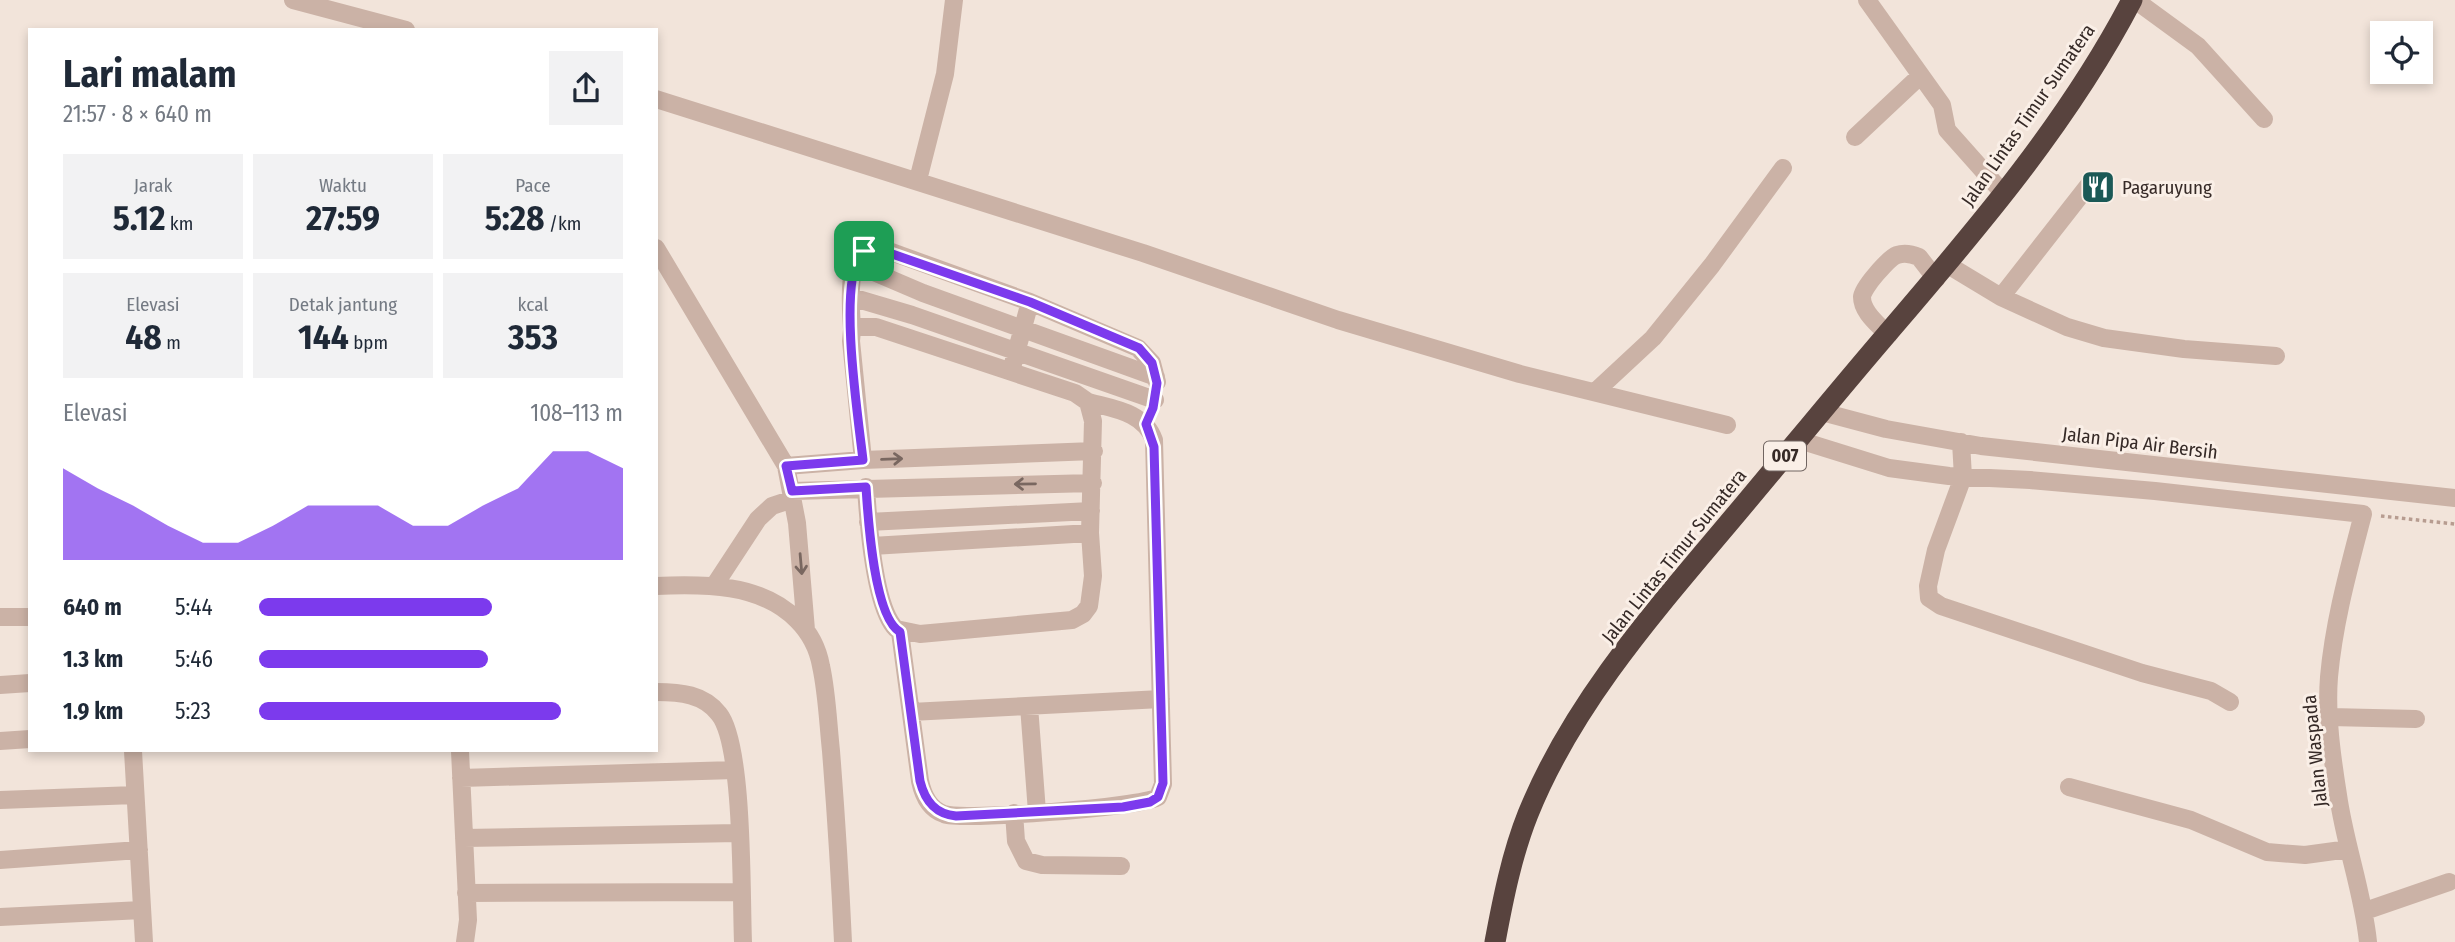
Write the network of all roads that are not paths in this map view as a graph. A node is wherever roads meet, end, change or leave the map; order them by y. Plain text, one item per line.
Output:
1 (293, 0) edge
2 (954, 0) edge
3 (1867, 0) edge
4 (2134, 0) edge
5 (398, 28) edge
6 (1920, 76) junction
7 (658, 100) edge
8 (2263, 119) dead end
9 (1855, 137) dead end
10 (1783, 168) dead end
11 (918, 180) junction
12 (2091, 182) dead end
13 (2003, 193) junction
14 (658, 251) edge
15 (855, 264) junction
16 (1942, 272) junction
17 (2001, 296) junction
18 (851, 297) junction
19 (1030, 302) junction
20 (852, 329) junction
21 (1023, 329) junction
22 (1887, 334) junction
23 (1016, 352) junction
24 (2276, 355) dead end
25 (1011, 371) junction
26 (1156, 377) junction
27 (1596, 391) junction
28 (1155, 400) junction
29 (1088, 402) junction
30 (1822, 412) junction
31 (1146, 424) junction
32 (1727, 425) dead end
33 (1799, 440) junction
34 (1961, 443) junction
35 (1094, 451) junction
36 (863, 460) junction
37 (786, 466) junction
38 (1963, 477) junction
39 (1093, 483) junction
40 (866, 487) junction
41 (792, 495) junction
42 (2455, 498) edge
43 (1091, 511) junction
44 (868, 522) junction
45 (1090, 533) junction
46 (872, 546) junction
47 (658, 586) edge
48 (713, 586) junction
49 (0, 617) edge
50 (28, 617) edge
51 (806, 630) junction
52 (900, 632) junction
53 (28, 683) edge
54 (0, 684) edge
55 (658, 692) edge
56 (1161, 699) junction
57 (2230, 702) dead end
58 (1029, 706) junction
59 (911, 712) junction
60 (2330, 717) junction
61 (2416, 719) dead end
62 (28, 739) edge
63 (0, 741) edge
64 (133, 752) edge
65 (460, 752) edge
66 (736, 770) junction
67 (461, 778) junction
68 (2069, 787) dead end
69 (135, 795) junction
70 (0, 800) edge
71 (1037, 812) junction
72 (1014, 813) junction
73 (738, 833) junction
74 (464, 838) junction
75 (2349, 849) junction
76 (139, 850) junction
77 (0, 860) edge
78 (1121, 866) dead end
79 (2449, 882) dead end
80 (741, 891) junction
81 (466, 893) junction
82 (142, 910) junction
83 (2365, 911) junction
84 (0, 917) edge
85 (144, 942) edge
86 (465, 942) edge
87 (743, 942) edge
88 (843, 942) edge
89 (1495, 942) edge
90 (2368, 942) edge

1 - 5 street
2 - 11 street
3 - 6 street
4 - 8 street
4 - 13 highway, Jalan Lintas Timur Sumatera / 007
6 - 9 street
6 - 13 street
7 - 11 street
10 - 27 street
11 - 27 street
12 - 17 street
13 - 16 highway, Jalan Lintas Timur Sumatera / 007
14 - 37 street
15 - 18 street
15 - 19 street
15 - 21 street
16 - 17 street
16 - 22 highway, Jalan Lintas Timur Sumatera / 007
16 - 22 street
17 - 24 street
18 - 20 street
18 - 23 street
19 - 21 street
19 - 26 street
20 - 25 street
20 - 36 street
21 - 23 street
21 - 26 street
22 - 30 highway, Jalan Lintas Timur Sumatera / 007
23 - 25 street
23 - 28 street
25 - 29 street
26 - 28 street
27 - 32 street
28 - 31 street
29 - 31 street
29 - 35 street
30 - 33 highway, Jalan Lintas Timur Sumatera / 007
30 - 34 street, Jalan Pipa Air Bersih
31 - 56 street
33 - 38 street
33 - 89 highway, Jalan Lintas Timur Sumatera / 007
34 - 38 street
34 - 42 street, Jalan Pipa Air Bersih
36 -> 35 street
35 - 39 street
36 - 37 street
37 - 41 street
38 - 57 street
38 - 60 street, Jalan Waspada
39 -> 40 street
39 - 43 street
40 - 41 street
40 - 44 street
41 - 48 street
41 -> 51 street
43 - 44 street
43 - 45 street
44 - 46 street
45 - 46 street
45 - 52 street
46 - 52 street
47 - 48 street
48 - 51 street
49 - 50 street
51 - 88 street
52 - 59 street
53 - 54 street
55 - 66 street
56 - 58 street
56 - 71 street
58 - 59 street
58 - 71 street
59 - 72 street
60 - 61 street
60 - 75 street, Jalan Waspada
62 - 63 street
64 - 69 street
65 - 67 street
66 - 67 street
66 - 73 street
67 - 74 street
68 - 75 street
69 - 70 street
69 - 76 street
71 - 72 street
72 - 78 street
73 - 74 street
73 - 80 street
74 - 81 street
75 - 83 street, Jalan Waspada
76 - 77 street
76 - 82 street
79 - 83 street
80 - 81 street
80 - 87 street
81 - 86 street
82 - 84 street
82 - 85 street
83 - 90 street, Jalan Waspada

